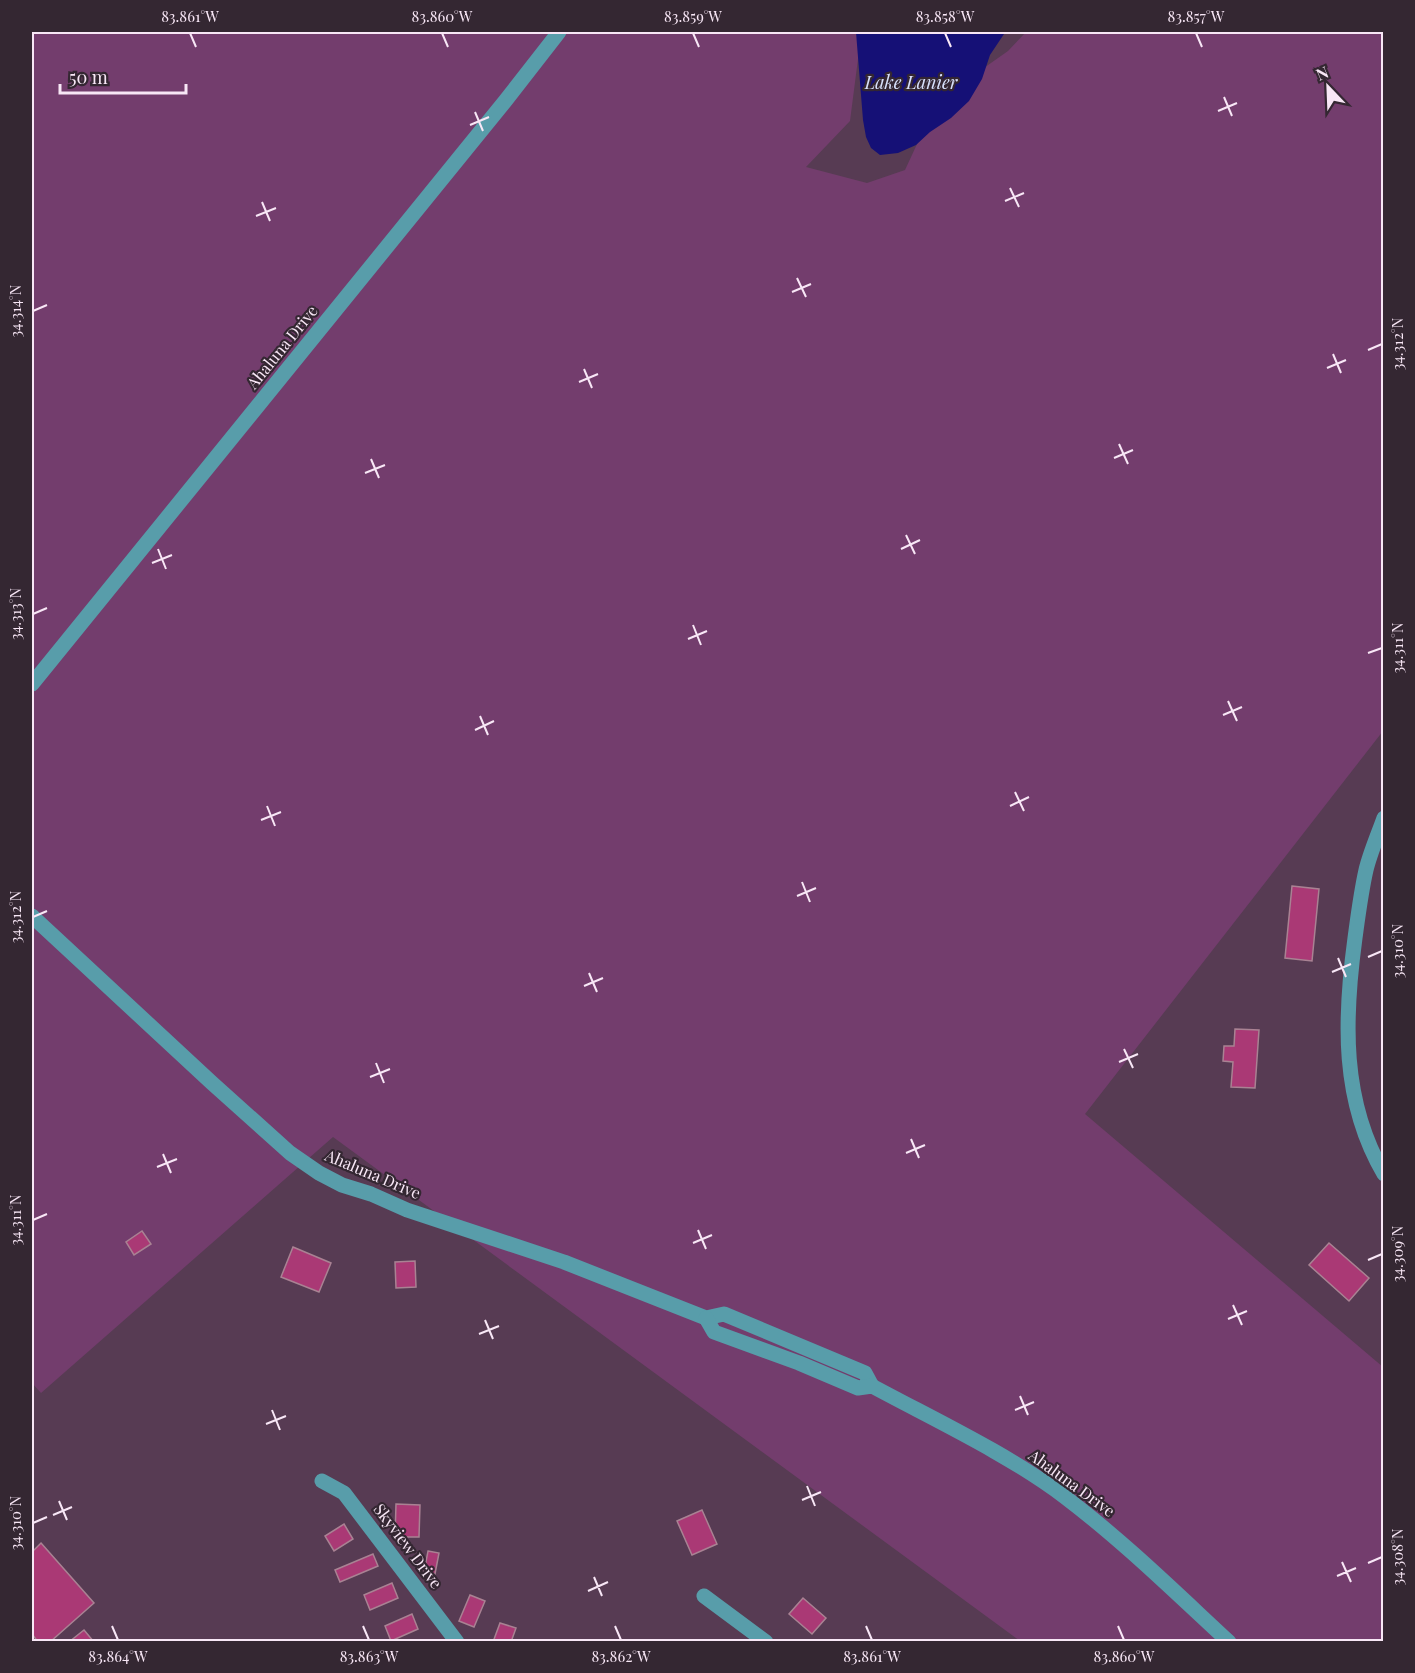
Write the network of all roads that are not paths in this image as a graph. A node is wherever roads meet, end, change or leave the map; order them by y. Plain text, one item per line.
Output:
1 (559, 32) edge
2 (32, 684) edge
3 (1383, 818) edge
4 (32, 916) edge
5 (1383, 1174) edge
6 (322, 1481) dead end
7 (704, 1596) dead end
8 (457, 1641) edge
9 (766, 1641) edge
10 (1229, 1641) edge

1 - 2 street, Ahaluna Drive
3 - 5 street
4 - 10 street, Ahaluna Drive
6 - 8 street, Skyview Drive
7 - 9 street

